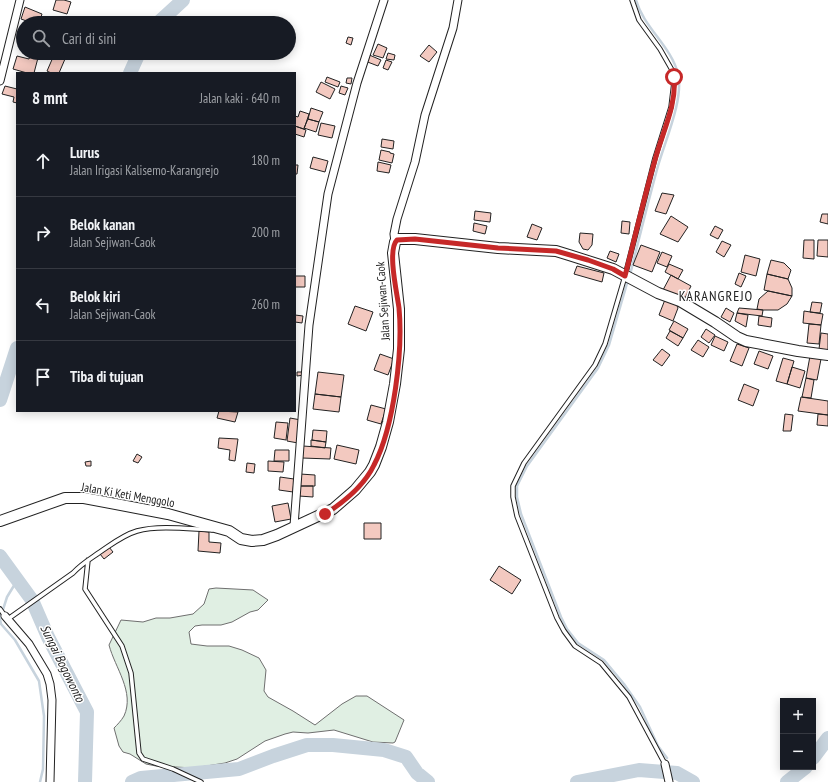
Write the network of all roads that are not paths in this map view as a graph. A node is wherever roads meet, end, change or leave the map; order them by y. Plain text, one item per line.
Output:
1 (20, 0) edge
2 (384, 0) edge
3 (458, 0) edge
4 (632, 0) edge
5 (16, 16) edge
6 (16, 16) edge
7 (0, 81) edge
8 (395, 242) junction
9 (629, 278) junction
10 (828, 355) edge
11 (0, 521) edge
12 (294, 526) junction
13 (229, 531) junction
14 (88, 560) junction
15 (0, 609) edge
16 (9, 616) junction
17 (665, 764) joint
18 (50, 782) edge
19 (201, 782) edge
20 (669, 782) edge

1 - 5 street
2 - 12 street
3 - 8 street
4 - 9 lane
6 - 7 street
8 - 9 street
8 - 12 street, Jalan Sejiwan-Caok
9 - 10 street
9 - 17 lane
11 - 13 street, Jalan Ki Keti Menggolo
12 - 13 street, Jalan Sejiwan-Caok
13 - 14 lane
14 - 16 lane
14 - 19 lane
15 - 16 lane
16 - 18 street
17 - 20 street

